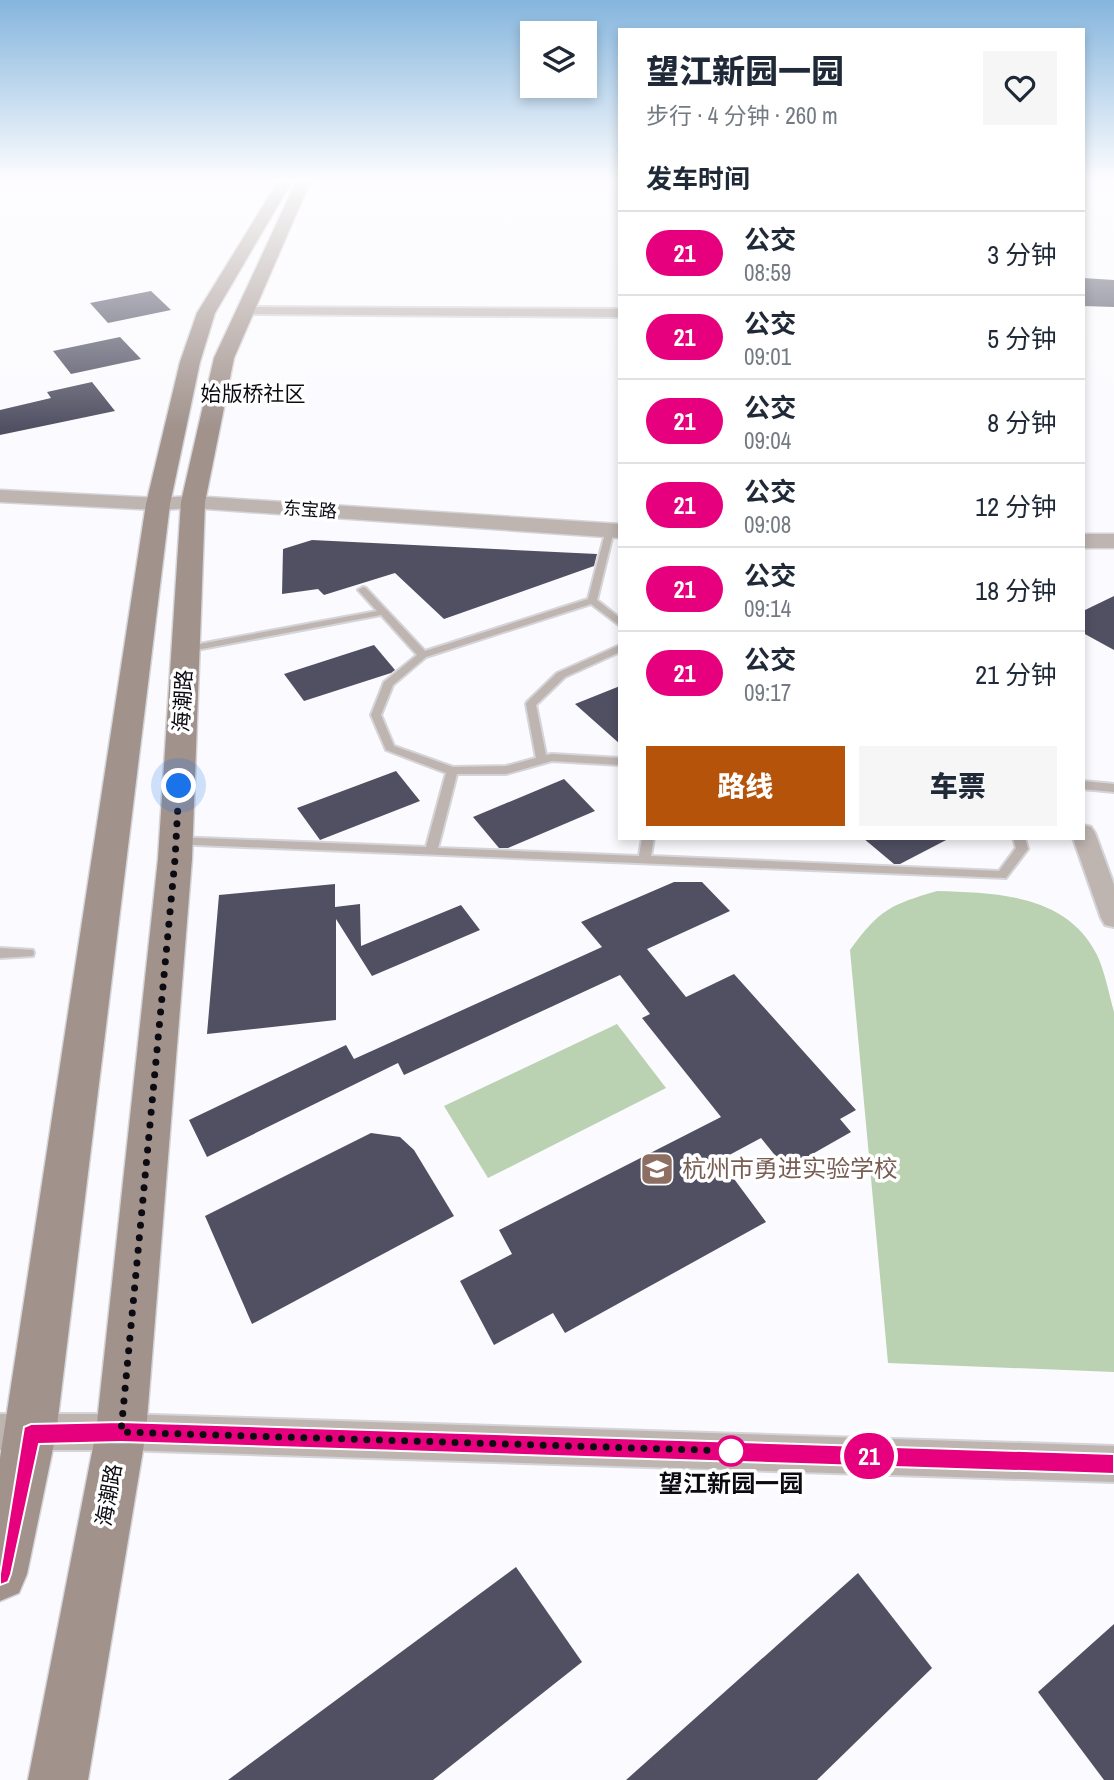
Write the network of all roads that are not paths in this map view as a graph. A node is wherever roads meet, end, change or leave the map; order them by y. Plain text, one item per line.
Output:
1 (236, 263) edge
2 (266, 263) edge
3 (244, 311) junction
4 (618, 313) edge
5 (0, 496) edge
6 (175, 503) junction
7 (615, 531) edge
8 (1085, 541) edge
9 (1114, 541) edge
10 (363, 590) dead end
11 (592, 601) junction
12 (384, 612) junction
13 (618, 621) edge
14 (186, 649) junction
15 (618, 649) edge
16 (423, 655) junction
17 (542, 760) junction
18 (618, 762) edge
19 (453, 771) junction
20 (1085, 785) edge
21 (1114, 788) edge
22 (1085, 838) edge
23 (648, 840) edge
24 (1020, 840) edge
25 (176, 841) junction
26 (431, 851) junction
27 (643, 860) junction
28 (1114, 918) edge
29 (0, 953) edge
30 (28, 953) dead end
31 (121, 1432) junction
32 (16, 1433) edge
33 (1114, 1464) edge
34 (0, 1574) edge
35 (58, 1780) edge

1 - 6 main road, 海潮路
2 - 3 main road, 海潮路
3 - 4 street
3 - 6 main road, 海潮路
5 - 6 street, 东宝路
6 - 7 street, 东宝路
6 - 14 main road, 海潮路
6 - 32 main road, 海潮路
7 - 11 lane
8 - 9 street
10 - 12 lane
11 - 13 lane
11 - 16 lane
12 - 14 lane
12 - 16 lane
14 - 25 main road, 海潮路
15 - 17 lane
16 - 19 lane
17 - 18 lane
17 - 19 lane
19 - 26 lane
20 - 21 lane
22 - 28 street
23 - 27 lane
24 - 27 lane
25 - 26 lane
25 - 31 main road, 海潮路
26 - 27 lane
29 - 30 lane
31 - 32 street
31 - 33 street
31 - 35 main road, 海潮路
32 - 34 main road, 海潮路

